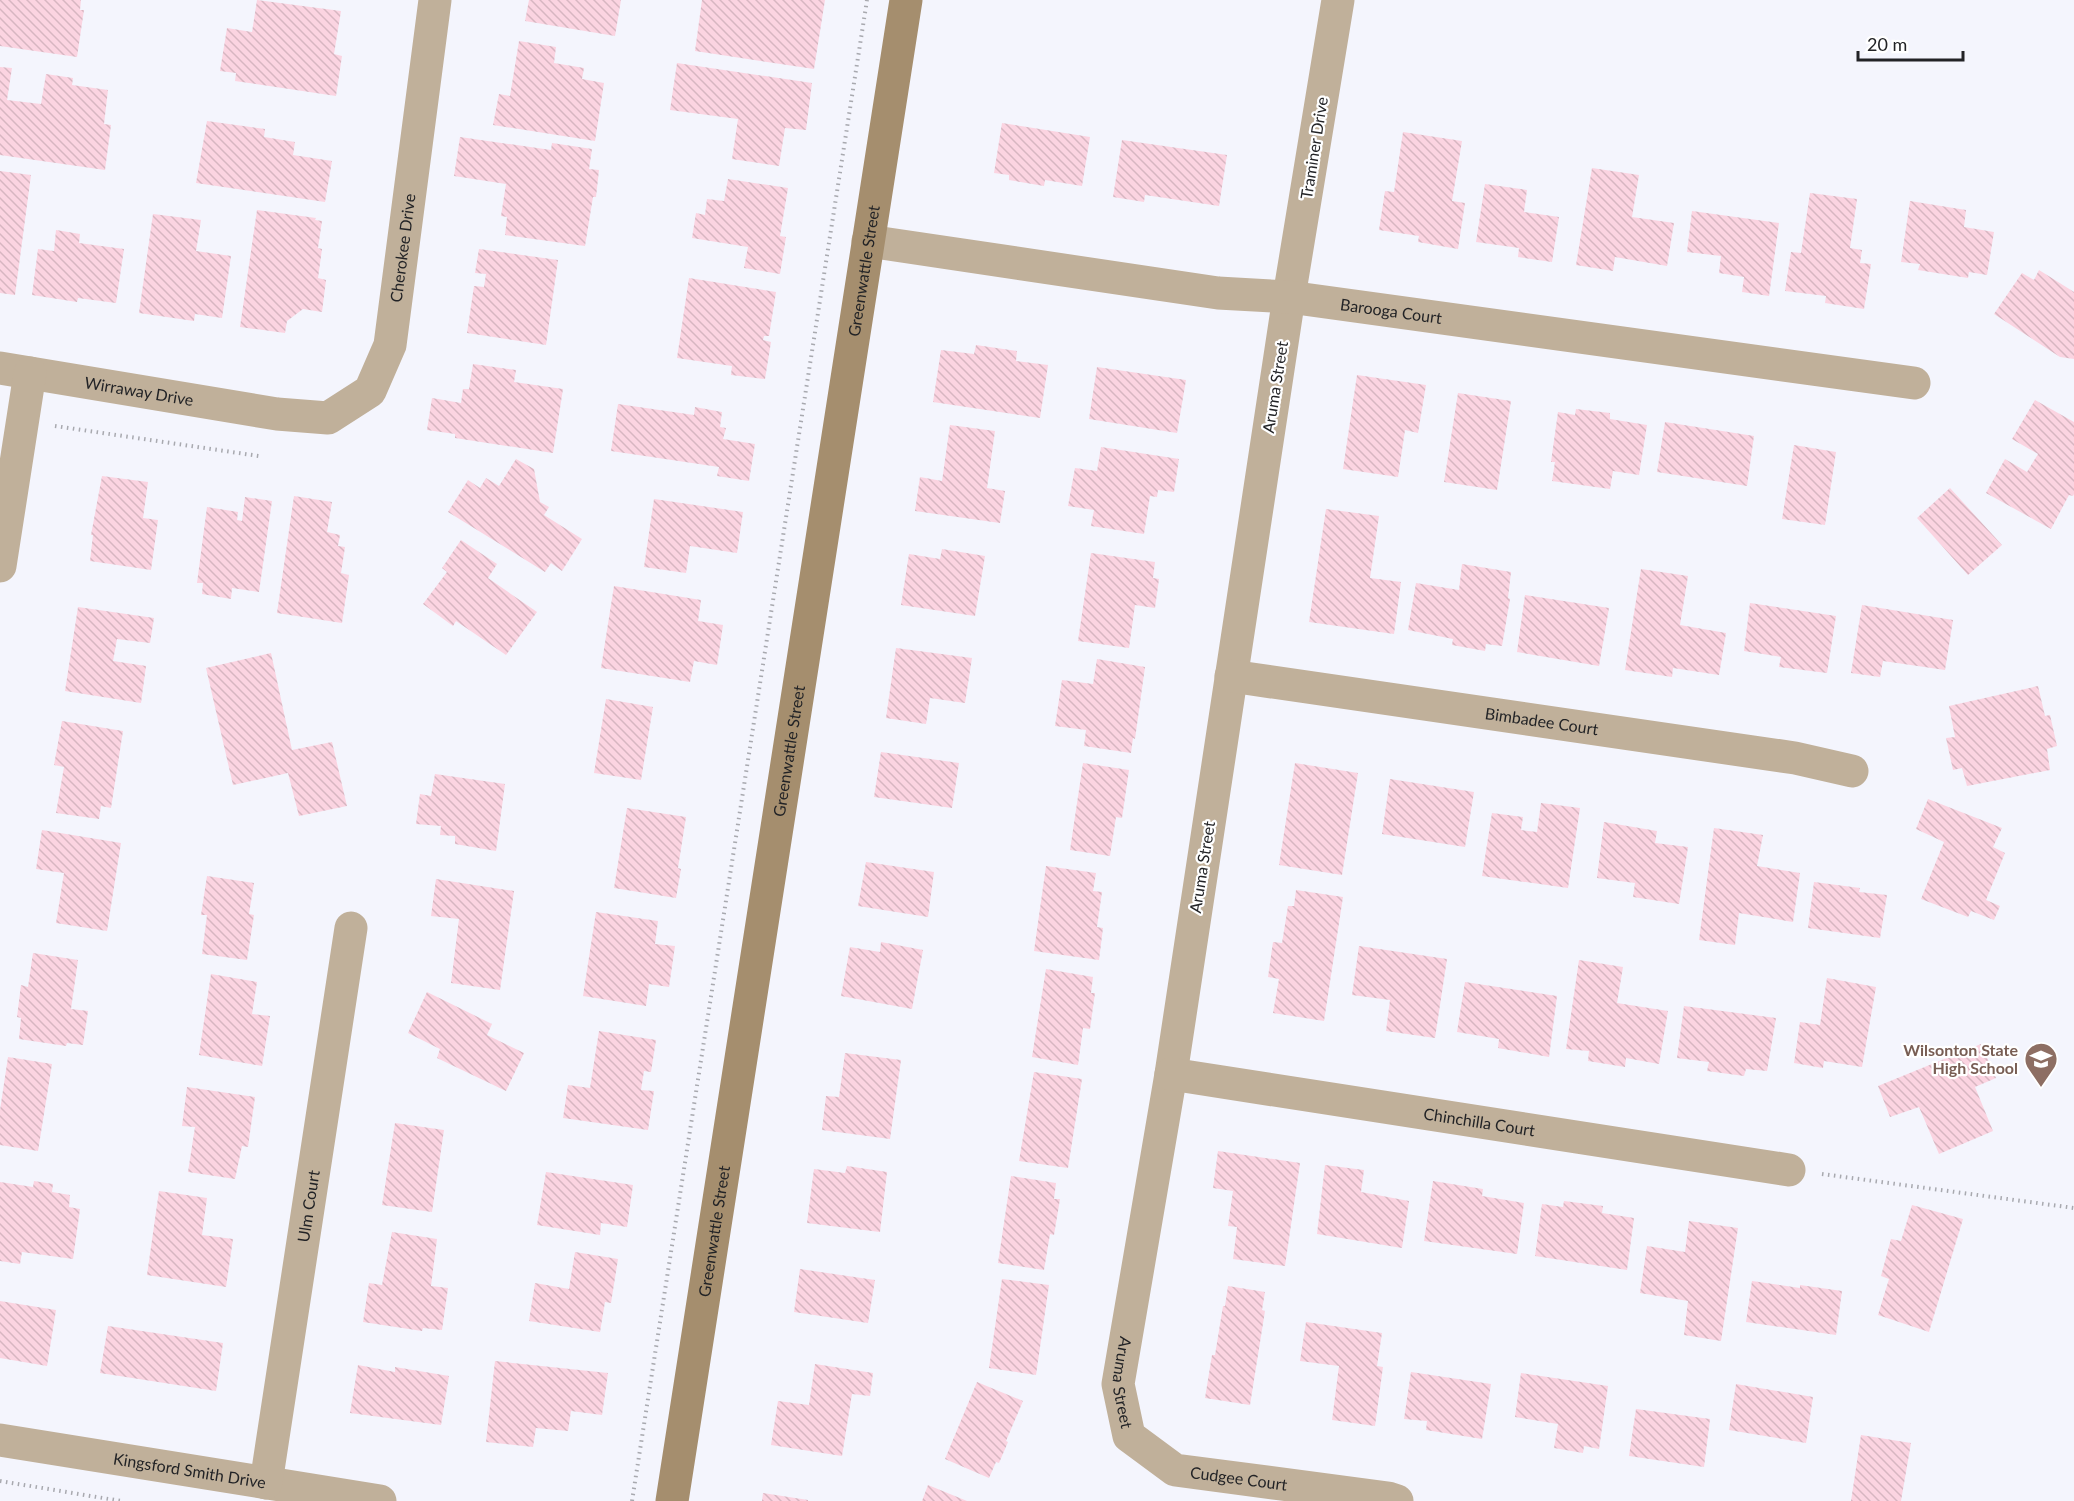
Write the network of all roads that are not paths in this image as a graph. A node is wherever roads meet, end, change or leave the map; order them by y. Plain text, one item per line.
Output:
1 (435, 0) edge
2 (906, 0) edge
3 (1338, 0) edge
4 (868, 241) junction
5 (1289, 297) junction
6 (15, 371) edge
7 (1914, 383) dead end
8 (277, 414) joint
9 (0, 566) edge
10 (1231, 676) junction
11 (1852, 771) dead end
12 (351, 928) dead end
13 (1171, 1074) junction
14 (1789, 1170) road end
15 (1129, 1436) joint
16 (0, 1440) edge
17 (266, 1483) junction
18 (380, 1501) edge
19 (672, 1501) edge
20 (1397, 1501) edge

1 - 8 street, Cherokee Drive
2 - 4 main road, Greenwattle Street
3 - 5 street, Traminer Drive
4 - 5 street, Barooga Court
4 - 19 main road, Greenwattle Street
5 - 7 street, Barooga Court
5 - 10 street, Aruma Street
6 - 8 street, Wirraway Drive
6 - 9 street
10 - 11 street, Bimbadee Court
10 - 13 street, Aruma Street
12 - 17 street, Ulm Court
13 - 14 street, Chinchilla Court
13 - 15 street, Aruma Street
15 - 20 street, Cudgee Court
16 - 17 street, Kingsford Smith Drive
17 - 18 street, Kingsford Smith Drive

